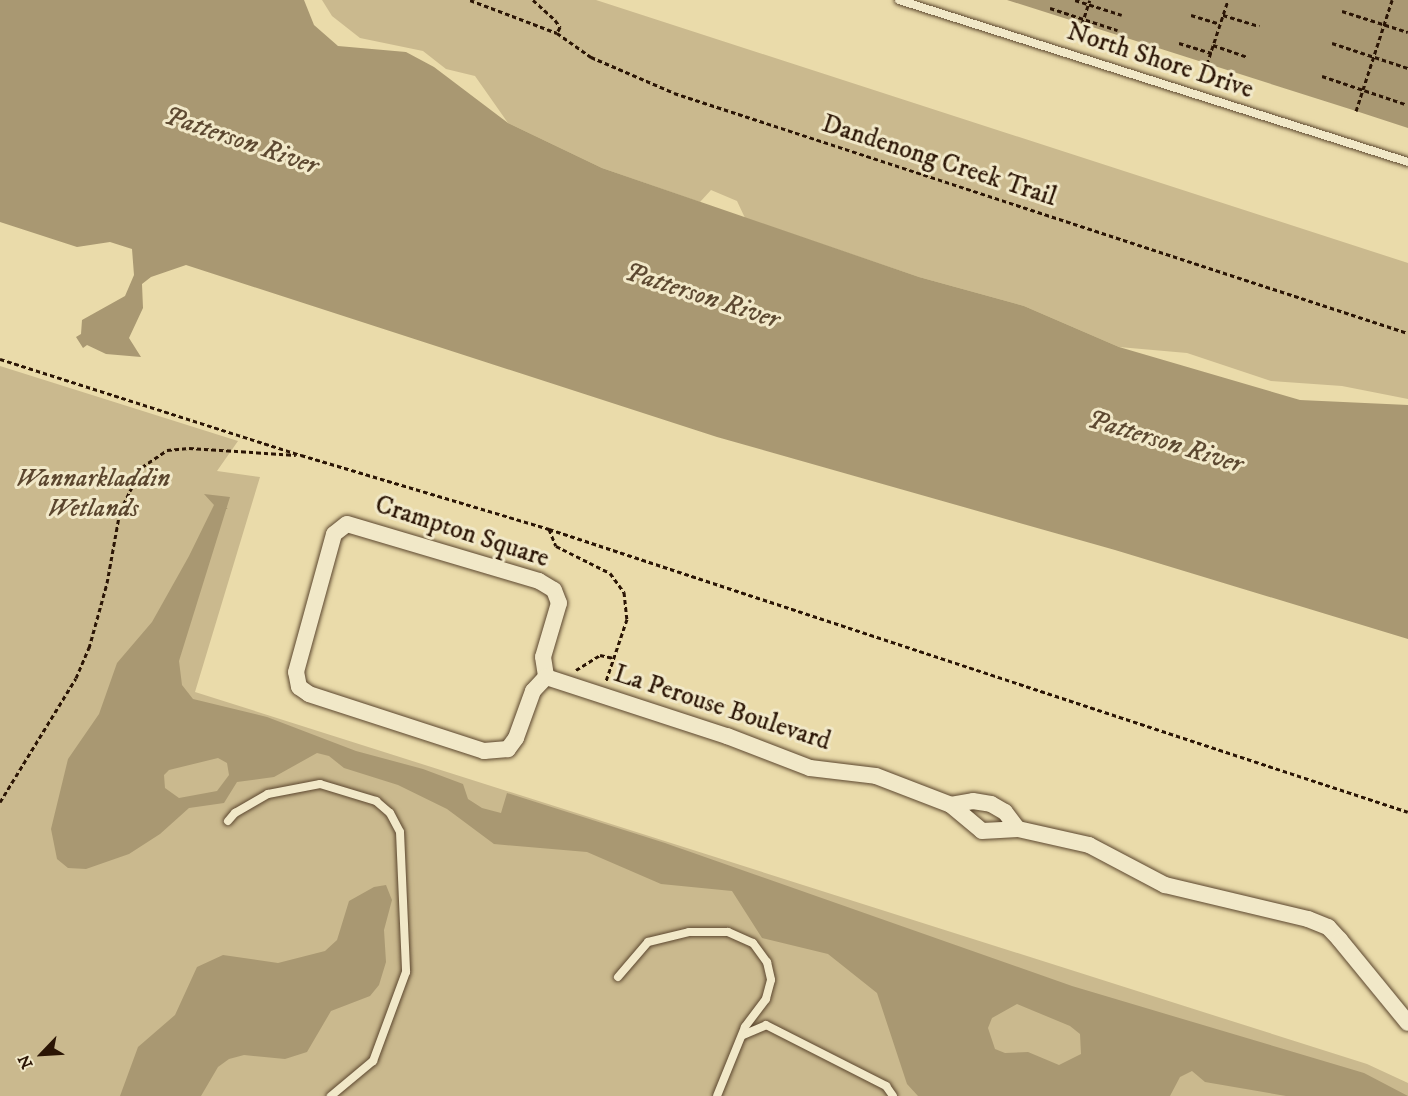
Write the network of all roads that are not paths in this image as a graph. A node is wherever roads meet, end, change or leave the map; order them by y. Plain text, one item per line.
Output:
1 (899, 0) edge
2 (1408, 162) edge
3 (546, 677) junction
4 (951, 805) junction
5 (228, 821) dead end
6 (1018, 829) junction
7 (618, 977) dead end
8 (1408, 1023) edge
9 (743, 1035) junction
10 (331, 1096) edge
11 (717, 1096) edge
12 (892, 1096) edge

1 - 2 lane, North Shore Drive
3 - 3 street, Crampton Square
3 - 4 street, La Perouse Boulevard
4 - 6 street, La Perouse Boulevard
4 - 6 street, La Perouse Boulevard
5 - 10 lane
6 - 8 street, La Perouse Boulevard
7 - 9 lane
9 - 11 lane
9 - 12 lane

